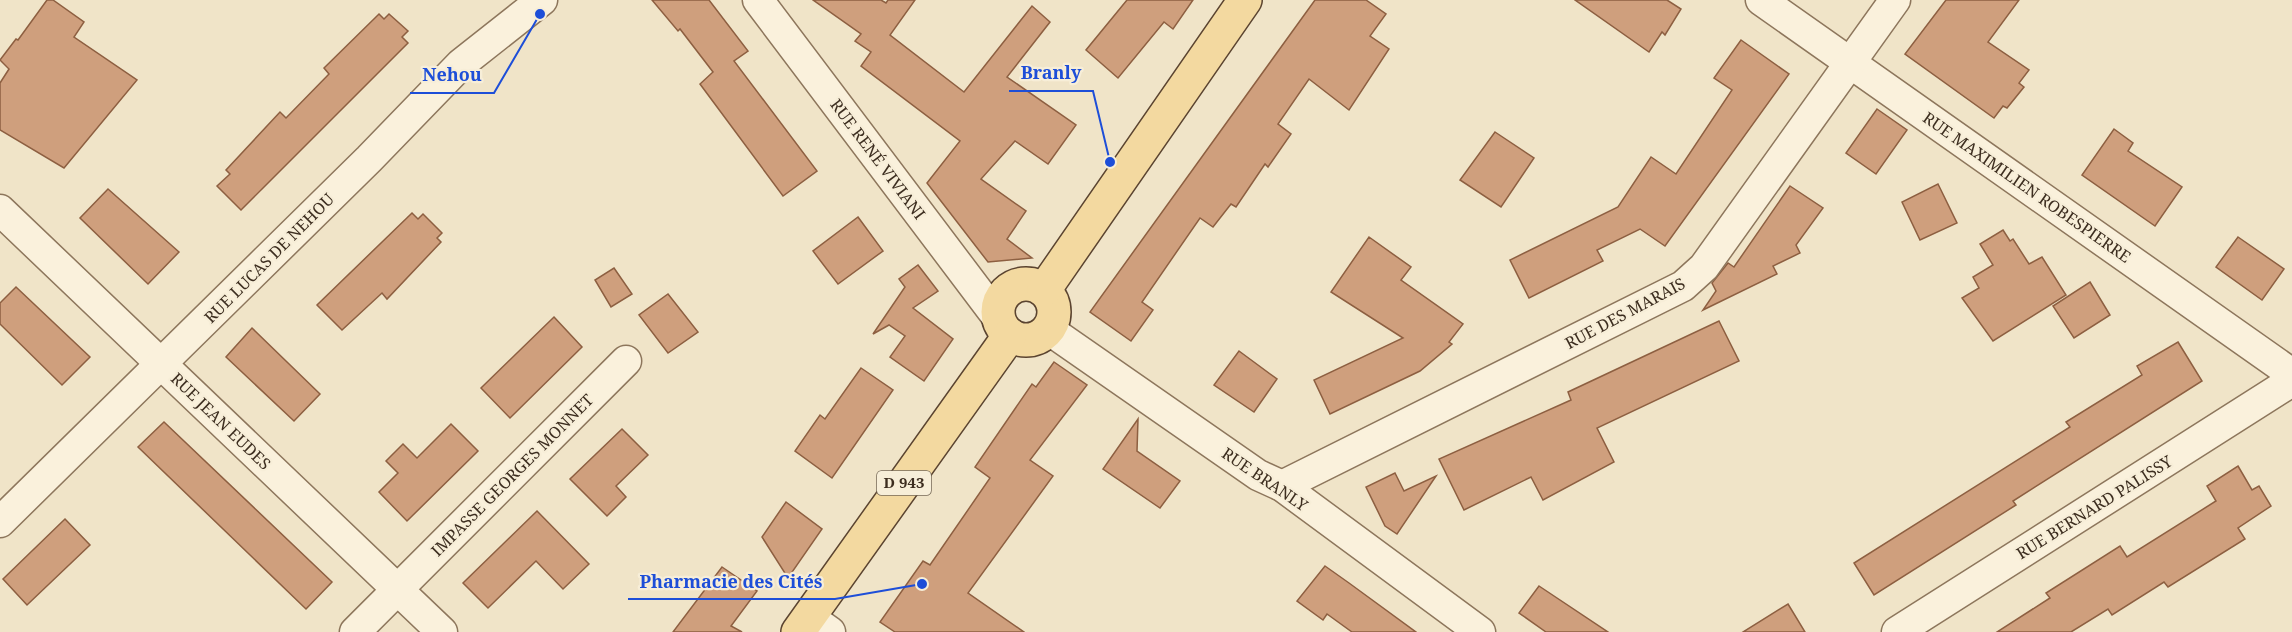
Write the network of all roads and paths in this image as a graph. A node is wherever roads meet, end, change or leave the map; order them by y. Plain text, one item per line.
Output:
1 (542, 0) edge
2 (758, 0) edge
3 (1245, 0) edge
4 (1761, 0) edge
5 (1895, 0) edge
6 (1851, 63) junction
7 (0, 210) edge
8 (1044, 290) junction
9 (1004, 326) junction
10 (1048, 329) junction
11 (626, 361) dead end
12 (162, 364) junction
13 (2292, 374) edge
14 (2292, 381) edge
15 (1282, 486) junction
16 (0, 522) edge
17 (398, 590) junction
18 (812, 627) edge
19 (355, 632) edge
20 (442, 632) edge
21 (1480, 632) edge
22 (1896, 632) edge

1 - 12 street, RUE LUCAS DE NEHOU
2 - 9 street, RUE RENÉ VIVIANI
3 - 8 main road
4 - 6 street, RUE MAXIMILIEN ROBESPIERRE
5 - 6 street, RUE DES MARAIS
6 - 13 street, RUE MAXIMILIEN ROBESPIERRE
6 - 15 street, RUE DES MARAIS
7 - 12 street, RUE JEAN EUDES
8 - 9 main road
8 - 10 main road
9 - 10 main road
9 - 18 main road, D 943
10 - 15 street, RUE BRANLY
11 - 17 street, IMPASSE GEORGES MONNET
12 - 16 street, RUE LUCAS DE NEHOU
12 - 17 street, RUE JEAN EUDES
14 - 22 street, RUE BERNARD PALISSY
15 - 21 street, RUE BRANLY
17 - 19 street, IMPASSE GEORGES MONNET
17 - 20 street, RUE JEAN EUDES

